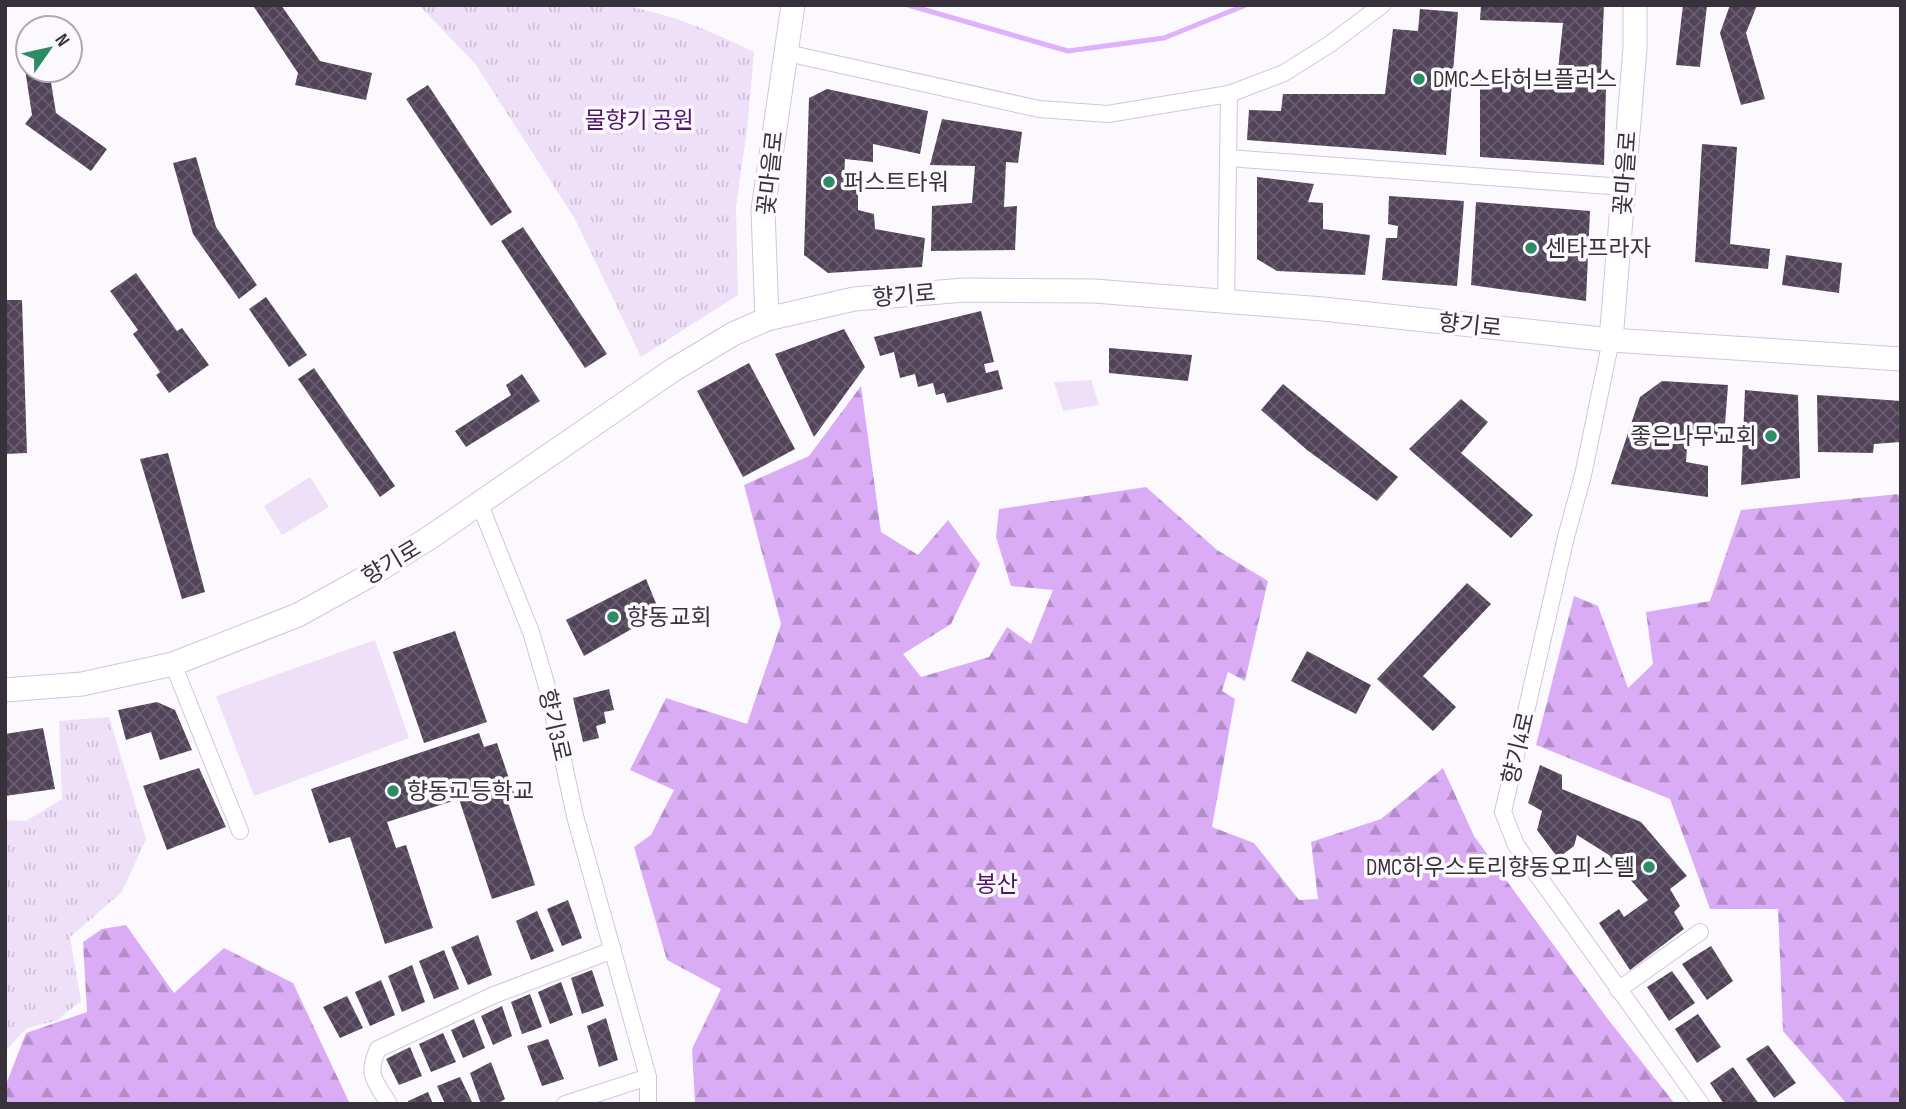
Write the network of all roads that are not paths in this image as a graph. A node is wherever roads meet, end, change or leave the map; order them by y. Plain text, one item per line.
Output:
1 (793, 5) edge
2 (1382, 5) edge
3 (1634, 5) edge
4 (787, 53) junction
5 (1229, 93) junction
6 (1228, 158) junction
7 (1624, 187) junction
8 (1226, 302) junction
9 (767, 319) junction
10 (1611, 340) junction
11 (1901, 359) edge
12 (480, 505) junction
13 (173, 664) junction
14 (5, 690) edge
15 (240, 831) dead end
16 (1700, 932) dead end
17 (612, 950) junction
18 (1618, 989) junction
19 (649, 1077) junction
20 (389, 1104) edge
21 (565, 1104) edge
22 (649, 1104) edge
23 (1701, 1104) edge

1 - 4 main road, 꽃마을로
2 - 5 street
3 - 7 main road, 꽃마을로
4 - 5 street
4 - 9 main road, 꽃마을로
5 - 6 street
6 - 7 street
6 - 8 street
7 - 10 main road, 꽃마을로
8 - 9 main road, 향기로
8 - 10 main road, 향기로
9 - 12 main road, 향기로
10 - 11 main road, 향기로
10 - 18 street, 향기4로
12 - 13 main road, 향기로
12 - 17 street, 향기3로
13 - 14 main road, 향기로
13 - 15 street
16 - 18 street
17 - 19 street, 향기3로
17 - 20 street
18 - 23 street, 향기4로
19 - 21 street
19 - 22 street, 향기3로

